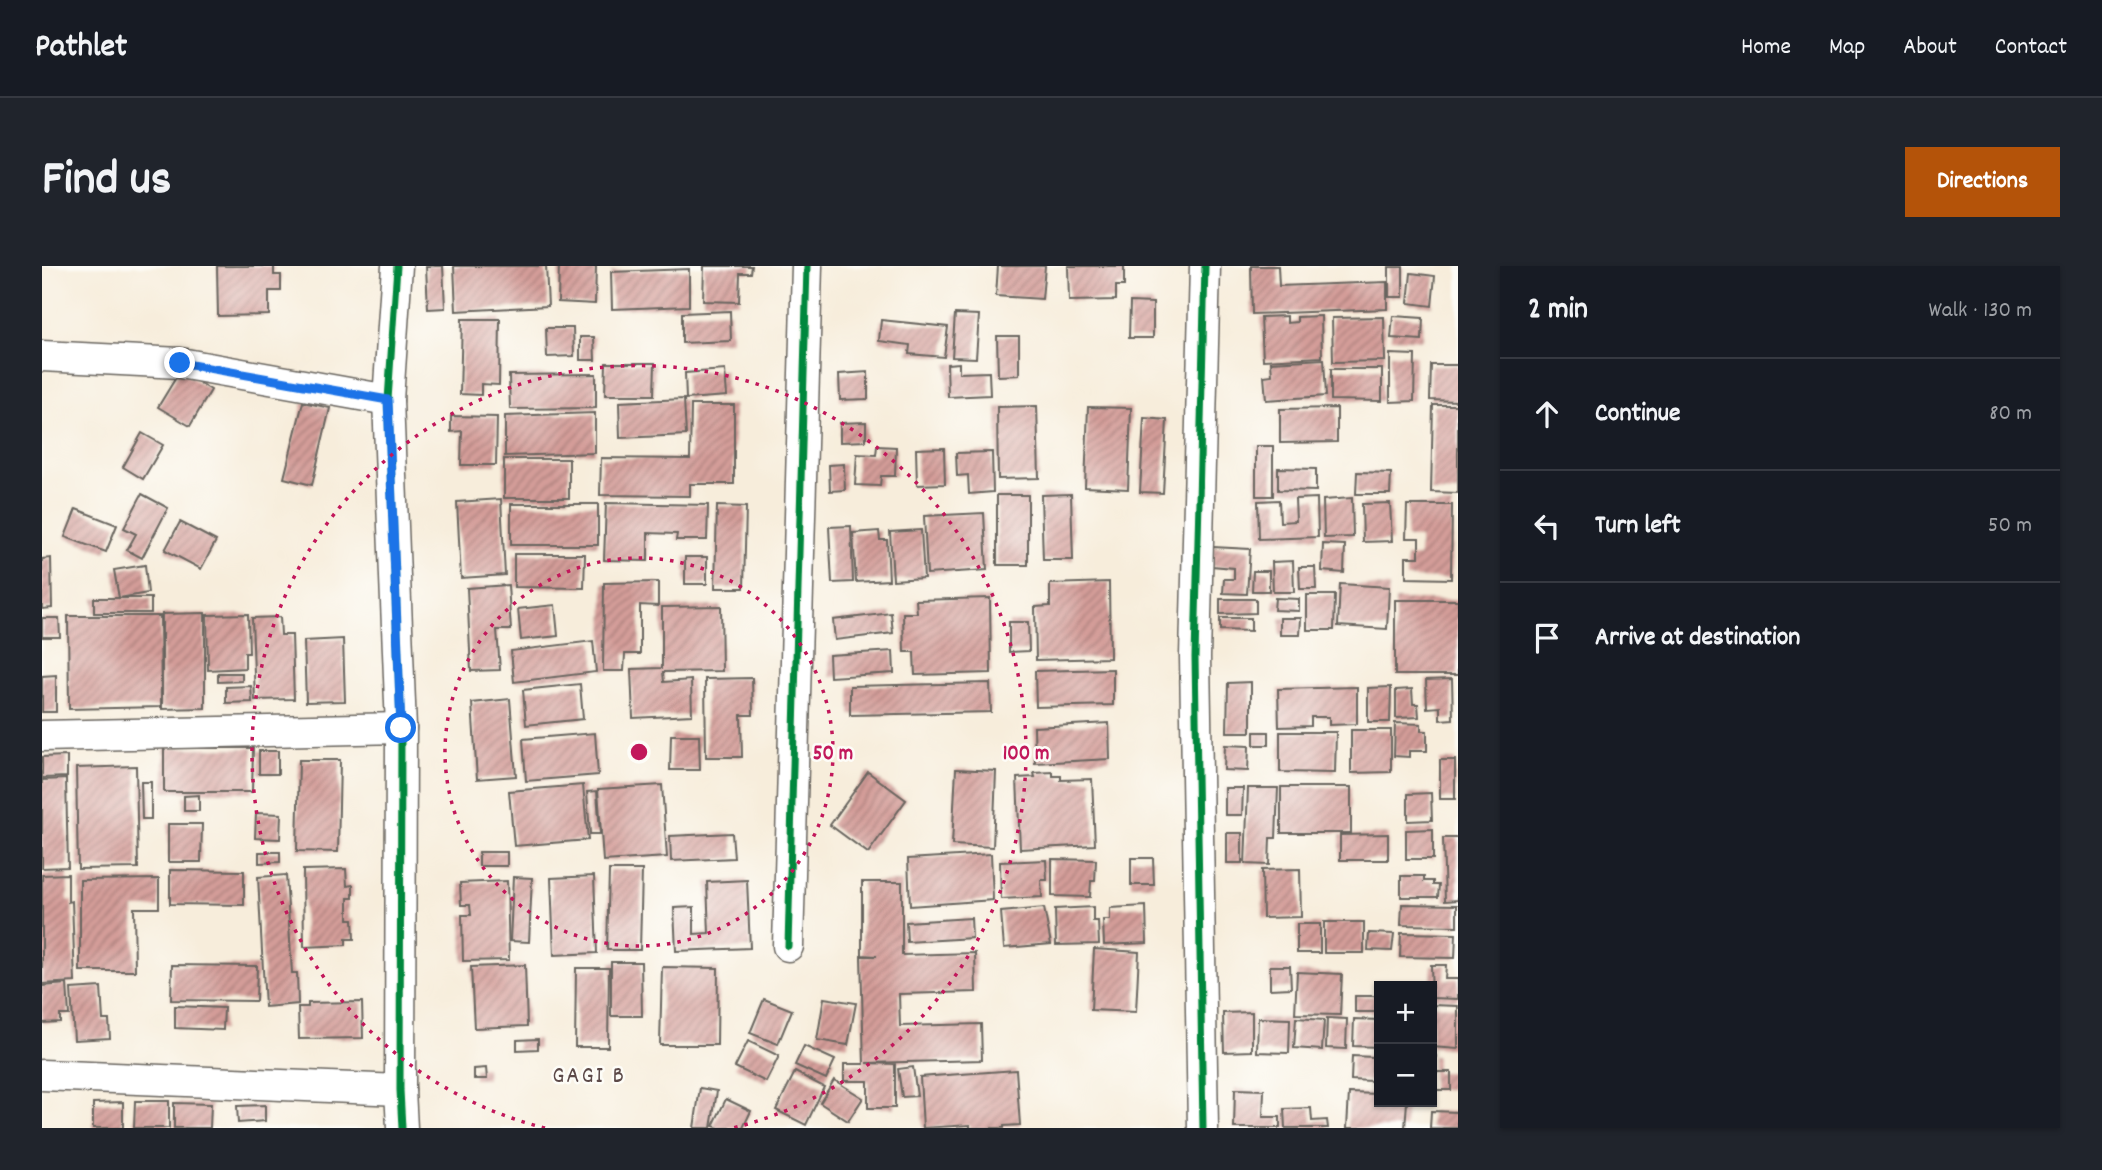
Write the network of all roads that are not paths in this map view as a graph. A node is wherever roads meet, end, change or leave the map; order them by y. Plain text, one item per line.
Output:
1 (397, 266) edge
2 (807, 266) edge
3 (1205, 266) edge
4 (42, 356) edge
5 (388, 400) junction
6 (401, 728) junction
7 (42, 736) edge
8 (788, 946) dead end
9 (42, 1075) edge
10 (400, 1090) junction
11 (402, 1128) edge
12 (1203, 1128) edge

1 - 5 street
2 - 8 street
3 - 12 street
4 - 5 street
5 - 6 street
6 - 7 street
6 - 10 street
9 - 10 street
10 - 11 street

